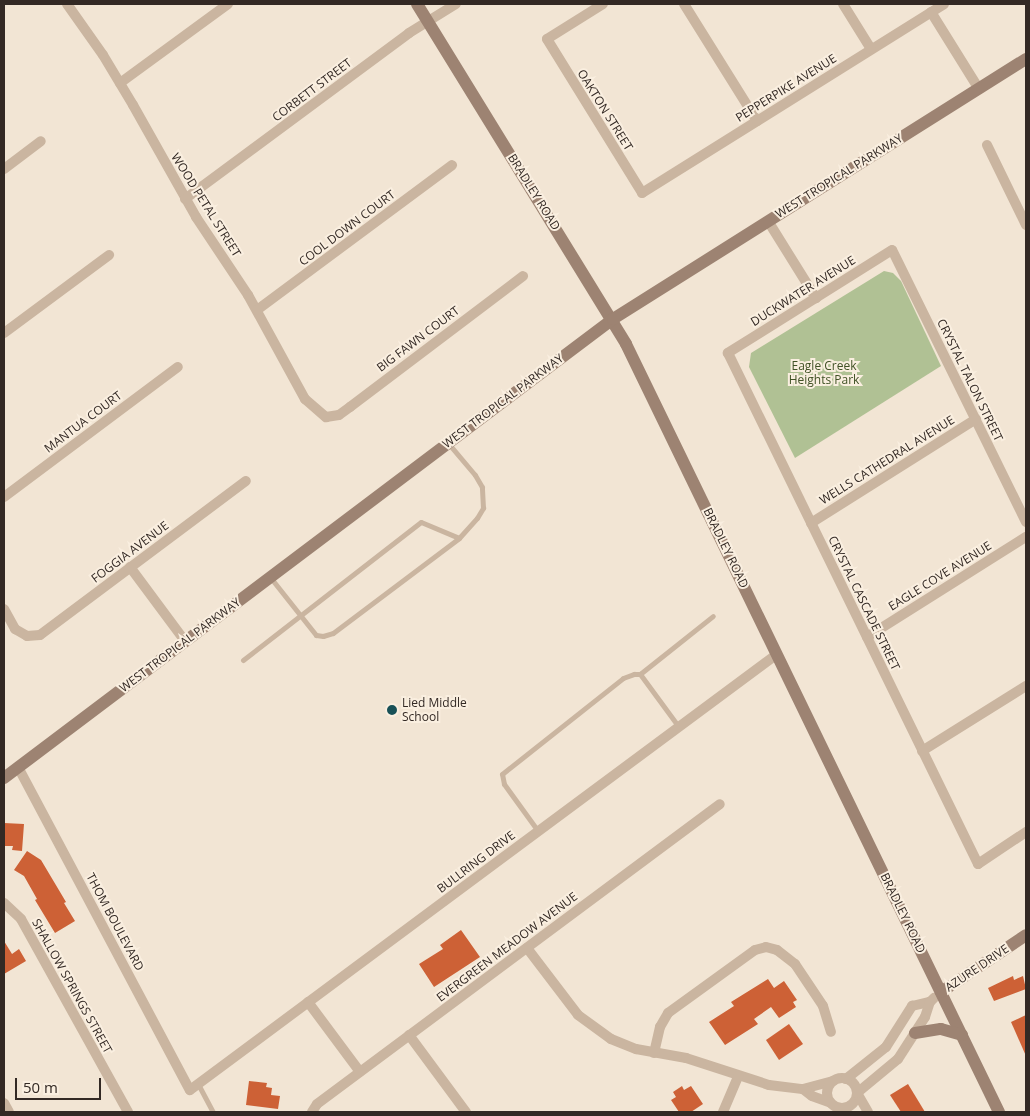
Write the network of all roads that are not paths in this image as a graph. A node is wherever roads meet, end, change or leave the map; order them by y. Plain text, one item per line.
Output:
1 (67, 4) edge
2 (228, 4) edge
3 (417, 4) edge
4 (456, 4) edge
5 (603, 4) edge
6 (684, 4) edge
7 (843, 4) edge
8 (944, 4) edge
9 (931, 12) junction
10 (428, 22) junction
11 (871, 49) junction
12 (1026, 59) edge
13 (120, 83) junction
14 (979, 89) junction
15 (757, 121) junction
16 (41, 141) dead end
17 (987, 146) dead end
18 (452, 165) dead end
19 (4, 169) edge
20 (642, 193) joint
21 (185, 199) junction
22 (1022, 206) edge
23 (768, 221) junction
24 (1026, 225) edge
25 (892, 250) joint
26 (109, 255) dead end
27 (523, 276) dead end
28 (816, 298) junction
29 (257, 310) junction
30 (612, 320) junction
31 (4, 332) edge
32 (728, 353) joint
33 (178, 367) dead end
34 (326, 417) joint
35 (976, 419) junction
36 (448, 443) junction
37 (246, 481) dead end
38 (4, 497) edge
39 (1026, 522) edge
40 (811, 523) junction
41 (1026, 536) edge
42 (459, 538) junction
43 (130, 567) junction
44 (270, 577) junction
45 (4, 609) edge
46 (299, 615) junction
47 (713, 616) dead end
48 (867, 637) junction
49 (185, 641) junction
50 (777, 654) junction
51 (243, 660) dead end
52 (640, 674) junction
53 (1026, 686) edge
54 (679, 727) junction
55 (922, 751) junction
56 (18, 767) junction
57 (4, 778) edge
58 (720, 804) dead end
59 (538, 831) junction
60 (1026, 832) edge
61 (4, 903) edge
62 (1026, 935) edge
63 (527, 948) junction
64 (941, 992) junction
65 (308, 1002) junction
66 (930, 1002) junction
67 (831, 1032) dead end
68 (915, 1032) junction
69 (408, 1035) junction
70 (962, 1035) junction
71 (886, 1047) junction
72 (654, 1053) junction
73 (898, 1059) junction
74 (360, 1072) junction
75 (738, 1076) junction
76 (846, 1079) junction
77 (834, 1081) junction
78 (194, 1087) junction
79 (803, 1089) junction
80 (857, 1093) junction
81 (4, 1103) edge
82 (832, 1103) junction
83 (850, 1110) edge
84 (9, 1112) edge
85 (128, 1112) edge
86 (213, 1112) edge
87 (312, 1112) edge
88 (466, 1112) edge
89 (723, 1112) edge
90 (868, 1112) edge
91 (999, 1112) edge

1 - 13 street, WOOD PETAL STREET
2 - 13 street
3 - 10 street, BRADLEY ROAD
4 - 10 street, CORBETT STREET
5 - 20 street, OAKTON STREET
6 - 15 street
7 - 11 street
8 - 9 street, PEPPERPIKE AVENUE
9 - 11 street, PEPPERPIKE AVENUE
9 - 14 street
10 - 21 street, CORBETT STREET
10 - 30 street, BRADLEY ROAD
11 - 15 street, PEPPERPIKE AVENUE
12 - 14 street, WEST TROPICAL PARKWAY
13 - 21 street, WOOD PETAL STREET
14 - 23 street, WEST TROPICAL PARKWAY
15 - 20 street, PEPPERPIKE AVENUE
16 - 19 street
17 - 22 street
18 - 29 street, COOL DOWN COURT
21 - 29 street, WOOD PETAL STREET
22 - 24 street
23 - 28 street
23 - 30 street, WEST TROPICAL PARKWAY
25 - 28 street, DUCKWATER AVENUE
25 - 35 street, CRYSTAL TALON STREET
26 - 31 street
27 - 34 street, BIG FAWN COURT
28 - 32 street, DUCKWATER AVENUE
29 - 34 street, WOOD PETAL STREET
30 - 36 street, WEST TROPICAL PARKWAY
30 - 50 street, BRADLEY ROAD
32 - 40 street, CRYSTAL CASCADE STREET
33 - 38 street, MANTUA COURT
35 - 39 street, CRYSTAL TALON STREET
35 - 40 street, WELLS CATHEDRAL AVENUE
36 - 42 lane
36 - 44 street, WEST TROPICAL PARKWAY
37 - 43 street, FOGGIA AVENUE
40 - 48 street, CRYSTAL CASCADE STREET
41 - 48 street, EAGLE COVE AVENUE
42 - 46 lane
42 - 46 lane
43 - 45 street, FOGGIA AVENUE
43 - 49 street
44 - 46 lane
44 - 49 street, WEST TROPICAL PARKWAY
46 - 51 lane
47 - 52 lane
48 - 55 street, CRYSTAL CASCADE STREET
49 - 56 street, WEST TROPICAL PARKWAY
50 - 54 street, BULLRING DRIVE
50 - 64 street, BRADLEY ROAD
52 - 54 lane
52 - 59 lane
53 - 55 street
54 - 59 street, BULLRING DRIVE
55 - 60 street, CRYSTAL CASCADE STREET
56 - 57 street, WEST TROPICAL PARKWAY
56 - 78 street, THOM BOULEVARD
58 - 63 street, EVERGREEN MEADOW AVENUE
59 - 65 street, BULLRING DRIVE
61 - 85 street, SHALLOW SPRINGS STREET
62 - 64 street, AZURE DRIVE
63 - 69 street, EVERGREEN MEADOW AVENUE
63 - 72 street
64 - 66 street, AZURE DRIVE
64 - 70 street, BRADLEY ROAD
65 - 74 street
65 - 78 street, BULLRING DRIVE
66 - 68 street, AZURE DRIVE
66 - 71 street, AZURE DRIVE
67 - 72 street
68 - 70 street
68 - 73 street, AZURE DRIVE
69 - 74 street, EVERGREEN MEADOW AVENUE
69 - 88 street
70 - 91 street, BRADLEY ROAD
71 - 73 lane
71 - 76 street, AZURE DRIVE
72 - 75 street
73 - 80 street, AZURE DRIVE
74 - 87 street, EVERGREEN MEADOW AVENUE
75 - 79 street
75 - 89 street
76 - 77 street
76 - 80 street
77 - 79 street
77 - 82 street
78 - 86 lane
79 - 82 street
80 - 83 street
80 - 90 street
81 - 84 street
82 - 83 street

